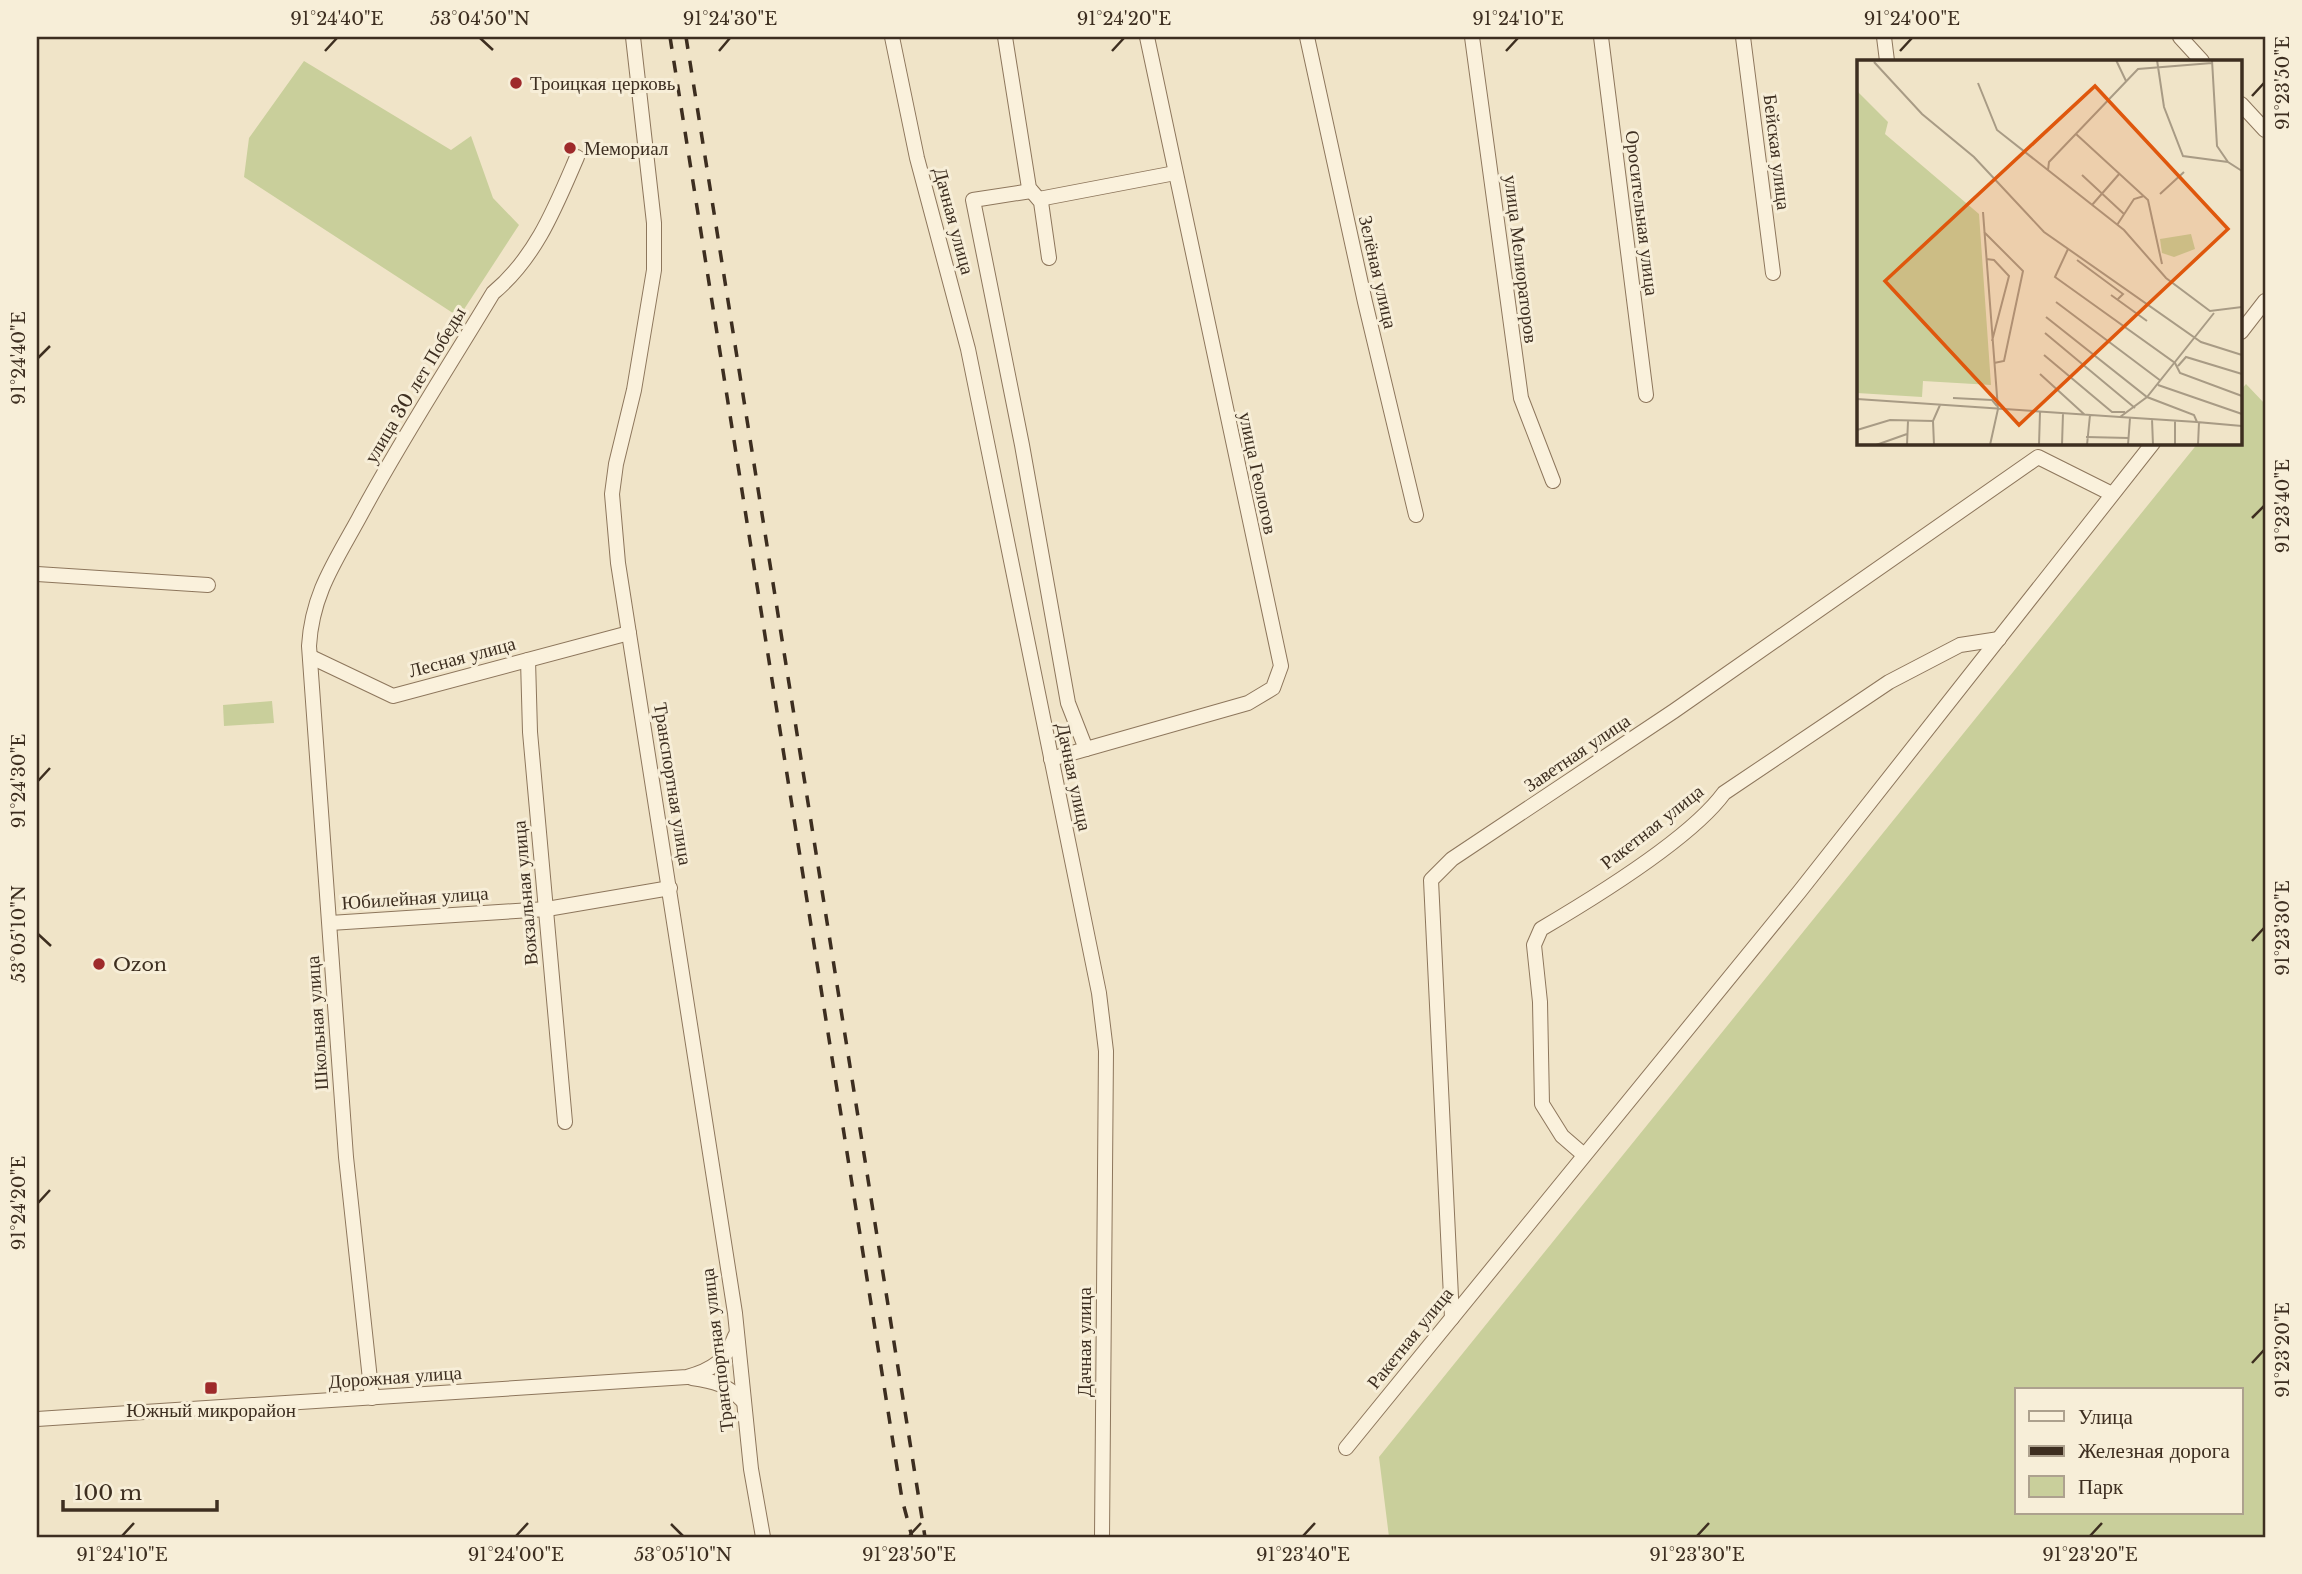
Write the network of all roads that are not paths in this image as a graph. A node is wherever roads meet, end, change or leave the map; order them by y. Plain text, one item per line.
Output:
1 (633, 37) edge
2 (892, 37) edge
3 (1005, 37) edge
4 (1147, 37) edge
5 (1307, 37) edge
6 (1472, 37) edge
7 (1601, 37) edge
8 (1743, 37) edge
9 (1884, 37) edge
10 (2180, 37) edge
11 (1887, 60) edge
12 (2201, 60) edge
13 (2242, 104) edge
14 (2265, 130) edge
15 (577, 157) dead end
16 (1175, 173) junction
17 (1035, 195) junction
18 (1049, 258) dead end
19 (1773, 273) dead end
20 (2265, 301) edge
21 (2242, 331) edge
22 (1646, 395) dead end
23 (2152, 444) edge
24 (1553, 481) dead end
25 (2112, 494) junction
26 (1416, 515) dead end
27 (37, 574) edge
28 (208, 585) dead end
29 (629, 633) junction
30 (1999, 639) junction
31 (310, 651) junction
32 (528, 660) junction
33 (1086, 749) junction
34 (1051, 759) junction
35 (670, 888) junction
36 (547, 909) junction
37 (330, 923) junction
38 (565, 1122) dead end
39 (1584, 1155) junction
40 (1452, 1318) junction
41 (735, 1334) junction
42 (687, 1377) junction
43 (372, 1398) junction
44 (743, 1401) junction
45 (37, 1419) edge
46 (1346, 1448) dead end
47 (763, 1537) edge
48 (1102, 1537) edge

1 - 29 street, Транспортная улица
2 - 34 street, Дачная улица
3 - 17 street
4 - 16 street, улица Геологов
5 - 26 street, Зелёная улица
6 - 24 street, улица Мелиораторов
7 - 22 street, Оросительная улица
8 - 19 street, Бейская улица
9 - 11 street
10 - 12 street
13 - 14 street
15 - 31 street, улица 30 лет Победы
16 - 17 street
16 - 33 street, улица Геологов
17 - 18 street
17 - 33 street
20 - 21 street
23 - 25 street, Ракетная улица
25 - 30 street, Ракетная улица
25 - 40 street, Заветная улица
27 - 28 street
29 - 32 street, Лесная улица
29 - 35 street, Транспортная улица
30 - 39 street, Ракетная улица
30 - 39 street, Ракетная улица
31 - 32 street, Лесная улица
31 - 37 street, Школьная улица
32 - 36 street, Вокзальная улица
33 - 34 street, улица Геологов
34 - 48 street, Дачная улица
35 - 36 street, Юбилейная улица
35 - 41 street, Транспортная улица
36 - 37 street, Юбилейная улица
36 - 38 street, Вокзальная улица
37 - 43 street, Школьная улица
39 - 40 street, Ракетная улица
40 - 46 street, Ракетная улица
41 - 42 street, Дорожная улица
41 - 44 street, Транспортная улица
42 - 43 street, Дорожная улица
42 - 44 street
43 - 45 street, Дорожная улица
44 - 47 street, Транспортная улица

